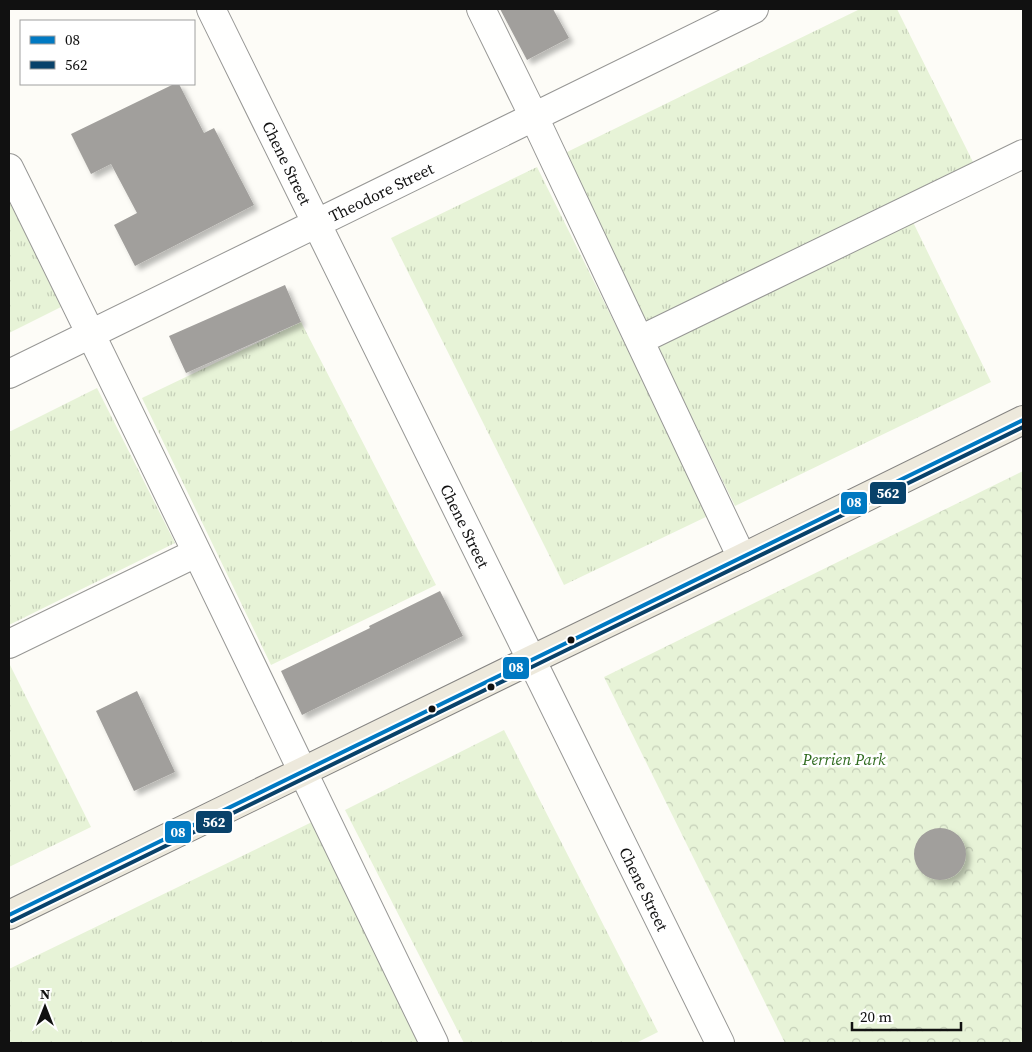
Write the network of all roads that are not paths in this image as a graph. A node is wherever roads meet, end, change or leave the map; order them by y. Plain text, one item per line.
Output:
1 (211, 9) edge
2 (480, 9) edge
3 (754, 9) edge
4 (534, 117) junction
5 (1023, 154) edge
6 (9, 168) edge
7 (317, 224) junction
8 (91, 334) junction
9 (640, 340) junction
10 (9, 374) edge
11 (1023, 420) edge
12 (196, 553) junction
13 (742, 558) junction
14 (9, 644) edge
15 (531, 660) junction
16 (302, 772) junction
17 (9, 915) edge
18 (434, 1043) edge
19 (720, 1043) edge

1 - 7 street, Chene Street
2 - 4 street
3 - 4 street, Theodore Street
4 - 7 street, Theodore Street
4 - 9 street
5 - 9 street
6 - 8 street
7 - 8 street, Theodore Street
7 - 15 street, Chene Street
8 - 10 street, Theodore Street
8 - 12 street
9 - 13 street
11 - 13 main road
12 - 14 street
12 - 16 street
13 - 15 main road
15 - 16 main road
15 - 19 street, Chene Street
16 - 17 main road
16 - 18 street

